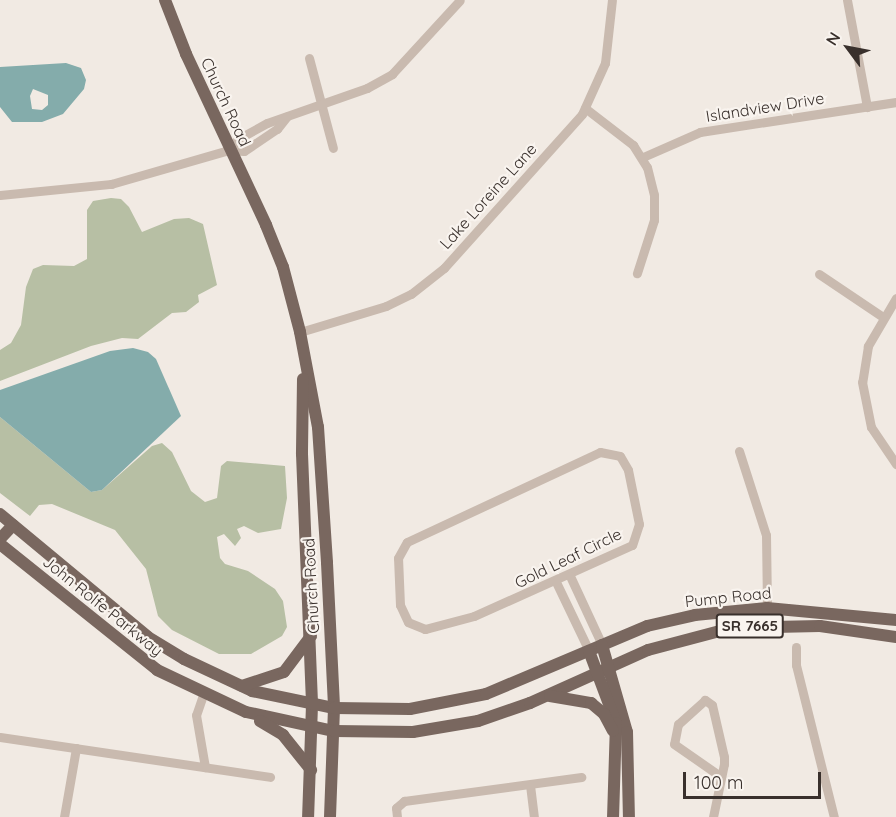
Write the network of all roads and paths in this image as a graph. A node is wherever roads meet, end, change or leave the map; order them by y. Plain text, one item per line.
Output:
1 (165, 0) edge
2 (460, 0) edge
3 (612, 0) edge
4 (848, 0) edge
5 (309, 58) dead end
6 (321, 102) junction
7 (896, 102) edge
8 (867, 107) junction
9 (585, 108) junction
10 (333, 148) dead end
11 (229, 150) junction
12 (643, 157) junction
13 (0, 195) edge
14 (637, 273) dead end
15 (819, 274) dead end
16 (896, 298) edge
17 (883, 317) junction
18 (300, 332) junction
19 (303, 354) junction
20 (739, 451) dead end
21 (896, 464) edge
22 (0, 514) edge
23 (13, 525) junction
24 (0, 539) edge
25 (0, 544) edge
26 (570, 576) junction
27 (556, 582) junction
28 (767, 608) junction
29 (896, 620) edge
30 (310, 636) junction
31 (896, 637) edge
32 (603, 645) junction
33 (796, 647) dead end
34 (589, 651) junction
35 (605, 670) junction
36 (240, 686) junction
37 (203, 695) junction
38 (549, 696) junction
39 (312, 705) junction
40 (334, 708) junction
41 (246, 712) junction
42 (312, 728) junction
43 (334, 731) junction
44 (615, 736) junction
45 (0, 737) edge
46 (76, 748) junction
47 (204, 767) junction
48 (311, 770) junction
49 (270, 777) dead end
50 (581, 777) dead end
51 (720, 777) junction
52 (530, 785) junction
53 (64, 817) edge
54 (308, 817) edge
55 (330, 817) edge
56 (397, 817) edge
57 (534, 817) edge
58 (613, 817) edge
59 (629, 817) edge
60 (713, 817) edge
61 (834, 817) edge

1 - 11 main road, Church Road
2 - 6 street
3 - 9 street, Lake Loreine Lane
4 - 8 street
5 - 6 street
6 - 10 street
6 - 11 street
7 - 8 street, Islandview Drive
8 - 12 street, Islandview Drive
9 - 12 street
9 - 18 street, Lake Loreine Lane
11 - 13 street
11 - 18 main road, Church Road
12 - 14 street
15 - 17 street
16 - 17 street
17 - 21 street
18 - 19 main road, Church Road
19 - 30 main road, Church Road
19 - 40 main road, Church Road
20 - 28 street
22 - 23 main road, John Rolfe Parkway
23 - 24 main road
23 - 36 main road, John Rolfe Parkway
25 - 37 main road, John Rolfe Parkway
26 - 27 street, Gold Leaf Circle
26 - 27 street, Gold Leaf Circle
26 - 32 street
27 - 34 street
28 - 29 main road, Pump Road / SR 7665
28 - 32 main road, Pump Road / SR 7665
30 - 36 main road
30 - 39 main road, Church Road
31 - 35 main road, Pump Road / SR 7665
32 - 34 main road, Pump Road
32 - 35 main road
33 - 61 street
34 - 35 main road
34 - 40 main road, John Rolfe Parkway
35 - 38 main road, John Rolfe Parkway
35 - 44 main road
35 - 59 main road
36 - 39 main road, John Rolfe Parkway
37 - 41 main road, John Rolfe Parkway
37 - 47 street
38 - 43 main road, John Rolfe Parkway
38 - 44 main road
39 - 40 main road, John Rolfe Parkway
39 - 42 main road, Church Road
40 - 43 main road, Church Road
41 - 42 main road, John Rolfe Parkway
41 - 48 main road
42 - 43 main road, John Rolfe Parkway
42 - 48 main road, Church Road
43 - 55 main road, Church Road
44 - 58 main road
45 - 46 street
46 - 47 street
46 - 53 street
47 - 49 street
48 - 54 main road, Church Road
50 - 52 street
51 - 51 street
51 - 60 street
52 - 56 street
52 - 57 street

